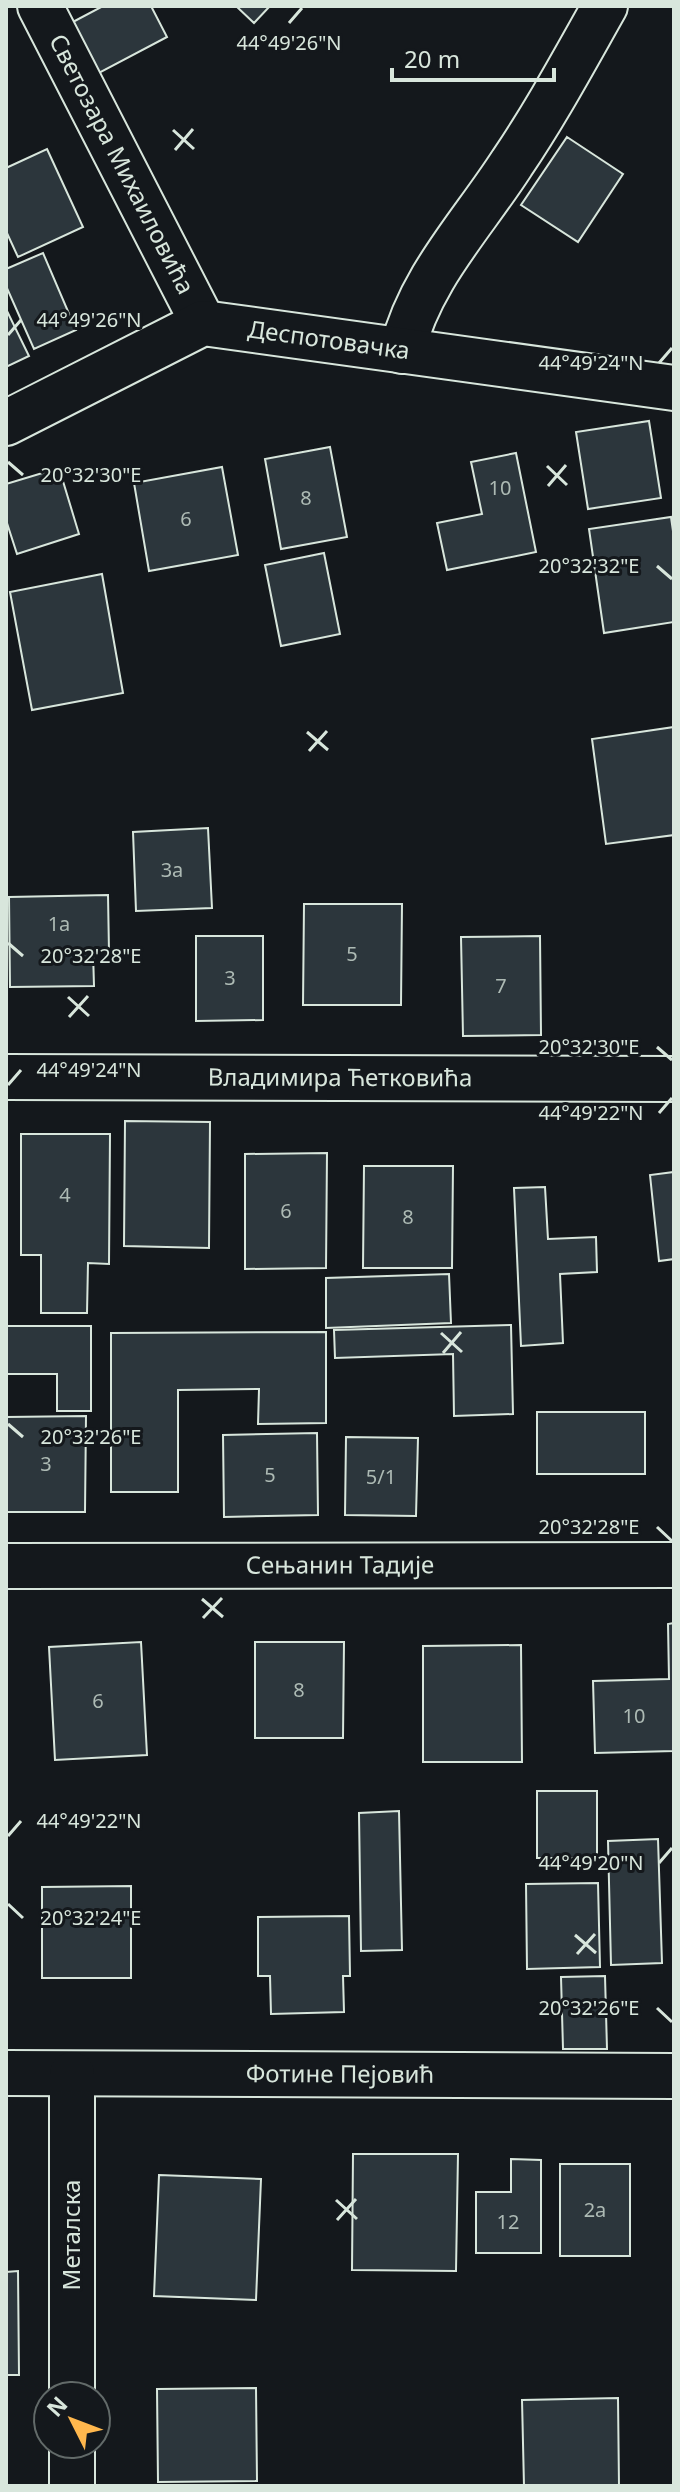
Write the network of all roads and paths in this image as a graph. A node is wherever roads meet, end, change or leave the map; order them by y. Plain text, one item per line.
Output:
1 (40, 6) edge
2 (605, 6) edge
3 (203, 323) junction
4 (402, 351) junction
5 (674, 388) edge
6 (6, 423) edge
7 (6, 1077) edge
8 (674, 1079) edge
9 (674, 1565) edge
10 (6, 1566) edge
11 (6, 2073) edge
12 (72, 2074) junction
13 (674, 2076) edge
14 (72, 2380) edge
15 (72, 2460) edge
16 (72, 2486) edge

1 - 3 street, Светозара Михаиловића
2 - 4 street
3 - 4 street, Деспотовачка
3 - 6 street
4 - 5 street, Деспотовачка
7 - 8 street, Владимира Ћетковића
9 - 10 street, Сењанин Тадије
11 - 12 street, Фотине Пејовић
12 - 13 street, Фотине Пејовић
12 - 14 street, Металска
15 - 16 street

